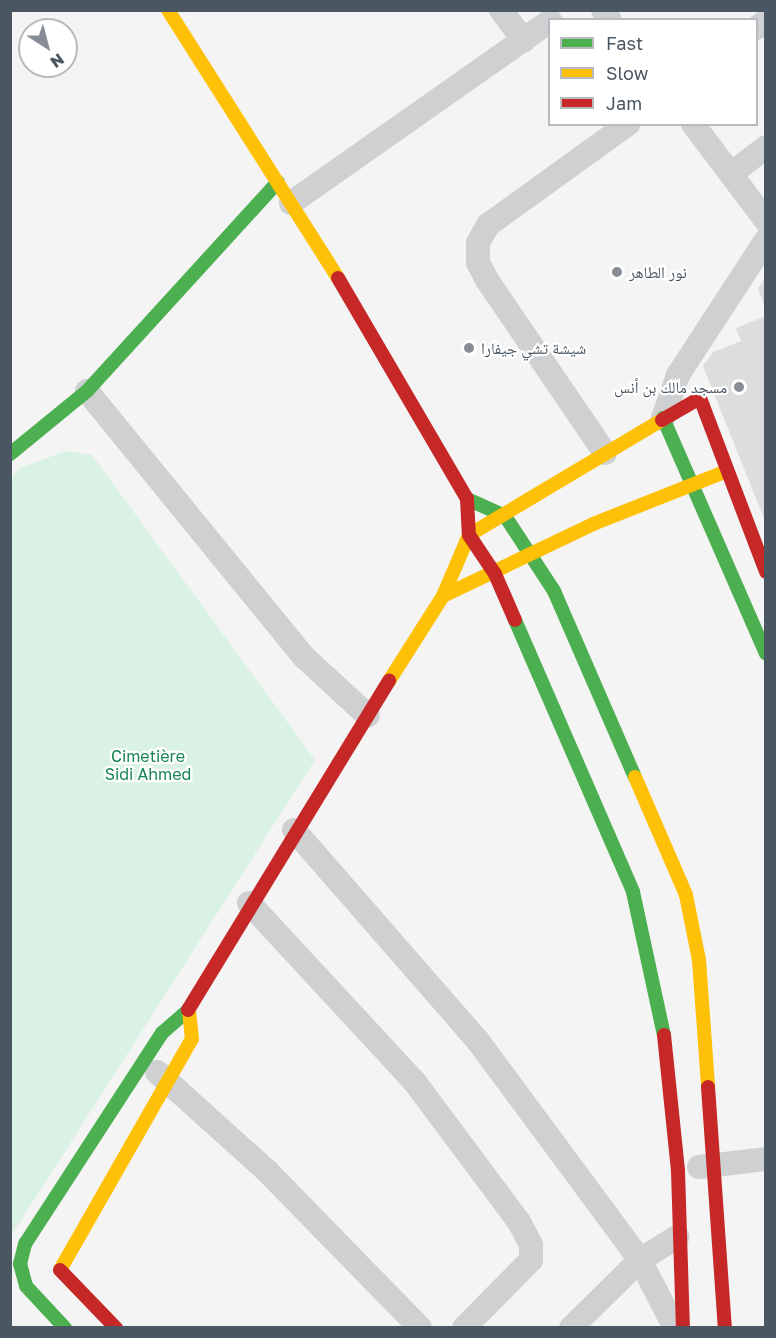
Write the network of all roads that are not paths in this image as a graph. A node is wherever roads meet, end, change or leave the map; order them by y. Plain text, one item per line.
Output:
1 (168, 10) edge
2 (501, 10) edge
3 (548, 22) edge
4 (524, 40) junction
5 (625, 126) edge
6 (695, 126) edge
7 (765, 147) edge
8 (731, 174) junction
9 (278, 182) junction
10 (291, 202) junction
11 (765, 221) edge
12 (765, 240) edge
13 (678, 375) junction
14 (87, 391) junction
15 (700, 398) junction
16 (663, 418) junction
17 (13, 446) edge
18 (604, 453) junction
19 (727, 471) junction
20 (692, 485) junction
21 (467, 499) junction
22 (505, 516) junction
23 (469, 535) junction
24 (531, 554) junction
25 (765, 572) edge
26 (495, 574) junction
27 (443, 596) junction
28 (765, 654) edge
29 (368, 716) junction
30 (294, 830) junction
31 (686, 895) junction
32 (249, 903) junction
33 (668, 904) dead end
34 (189, 1009) junction
35 (144, 1060) junction
36 (168, 1083) junction
37 (86, 1150) junction
38 (765, 1159) edge
39 (715, 1164) junction
40 (116, 1172) junction
41 (678, 1172) junction
42 (677, 1238) junction
43 (640, 1260) junction
44 (60, 1270) junction
45 (21, 1276) junction
46 (65, 1328) edge
47 (116, 1328) edge
48 (420, 1328) edge
49 (464, 1328) edge
50 (571, 1328) edge
51 (675, 1328) edge
52 (683, 1328) edge
53 (725, 1328) edge

1 - 9 street
2 - 4 street
3 - 4 street
4 - 10 street
5 - 18 street
6 - 8 street
7 - 8 street
8 - 11 street
9 - 10 street
9 - 14 street
10 - 21 street
12 - 13 street
13 - 15 street
13 - 16 street
14 - 17 street
14 - 29 street
15 - 16 street
15 - 19 street
16 - 18 street
16 - 20 street
18 - 22 street
19 - 20 street
19 - 25 street
20 - 24 street
20 - 28 street
21 - 22 street
21 - 23 street
22 - 23 street
22 - 24 street
23 - 26 street
23 - 27 street
24 - 26 street
24 - 31 street
26 - 27 street
26 - 41 street
27 - 29 street
29 - 30 street
30 - 32 street
30 - 43 street
31 - 33 street
31 - 39 street
32 - 34 street
32 - 49 street
34 - 35 street
34 - 36 street
35 - 36 street
35 - 37 street
36 - 40 street
36 - 48 street
37 - 40 street
37 - 45 street
38 - 39 street
39 - 41 street
39 - 53 street
40 - 44 street
41 - 42 street
42 - 43 street
42 - 52 street
43 - 50 street
43 - 51 street
44 - 45 street
44 - 47 street
45 - 46 street

